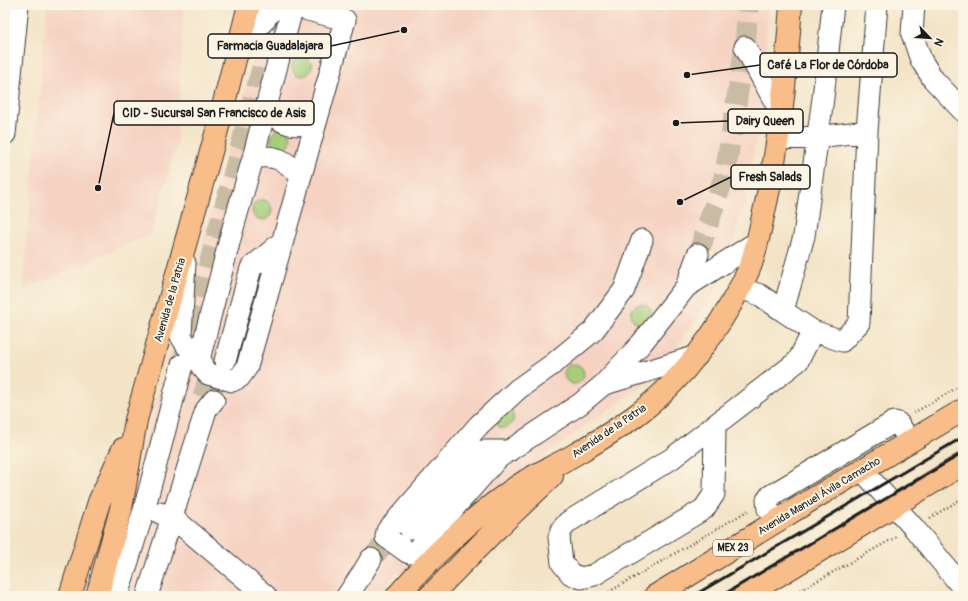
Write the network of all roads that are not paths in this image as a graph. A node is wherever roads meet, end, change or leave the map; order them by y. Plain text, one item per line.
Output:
1 (18, 5) edge
2 (249, 5) edge
3 (287, 5) edge
4 (833, 5) edge
5 (877, 5) edge
6 (914, 5) edge
7 (787, 10) edge
8 (346, 12) edge
9 (745, 47) dead end
10 (237, 54) junction
11 (265, 110) junction
12 (963, 111) edge
13 (781, 113) junction
14 (316, 122) junction
15 (867, 131) junction
16 (5, 134) edge
17 (818, 137) junction
18 (778, 139) junction
19 (253, 158) junction
20 (301, 176) junction
21 (642, 240) dead end
22 (757, 242) junction
23 (186, 245) junction
24 (698, 254) tunnel mouth
25 (686, 287) junction
26 (740, 288) junction
27 (782, 311) junction
28 (813, 331) junction
29 (697, 356) junction
30 (206, 360) junction
31 (604, 384) junction
32 (208, 403) tunnel mouth
33 (963, 410) edge
34 (136, 420) junction
35 (479, 425) junction
36 (715, 426) junction
37 (910, 441) junction
38 (509, 451) junction
39 (575, 455) junction
40 (963, 464) edge
41 (862, 470) junction
42 (894, 505) junction
43 (144, 510) junction
44 (172, 517) junction
45 (777, 521) junction
46 (370, 566) tunnel mouth
47 (963, 588) edge
48 (263, 595) edge
49 (70, 596) edge
50 (97, 596) edge
51 (117, 596) edge
52 (147, 596) edge
53 (347, 596) edge
54 (397, 596) edge
55 (430, 596) edge
56 (655, 596) edge
57 (744, 596) edge

1 - 16 street
2 - 10 main road, Avenida de la Patria
3 - 8 street
3 - 10 street
3 - 11 street
4 - 17 street
5 - 15 street
6 - 12 street
7 - 13 main road, Avenida de la Patria
8 - 14 street
9 - 13 street
10 - 23 main road, Avenida de la Patria
11 - 14 street
11 - 19 street
13 - 18 main road, Avenida de la Patria
14 - 20 street
15 - 17 street
15 - 28 street
17 - 18 street
17 - 27 street
18 - 22 main road, Avenida de la Patria
19 - 20 street
19 - 30 street
20 - 30 street
21 - 35 street
22 - 25 street
22 - 26 main road, Avenida de la Patria
23 - 30 street
23 - 34 main road, Avenida de la Patria
24 - 25 street
25 - 31 street
26 - 27 street
26 - 29 main road, Avenida de la Patria
27 - 28 street
28 - 36 street
29 - 31 street
29 - 39 main road, Avenida de la Patria
30 - 43 street
31 - 38 street
32 - 44 street
33 - 37 main road, Avenida Manuel Ávila Camacho / MEX 23
34 - 49 main road
34 - 50 main road, Avenida de la Patria
35 - 38 street
35 - 38 street
36 - 36 street
37 - 41 main road, Avenida Manuel Ávila Camacho / MEX 23
37 - 45 street
39 - 54 main road, Avenida de la Patria
39 - 55 main road
40 - 42 main road
41 - 42 street
41 - 45 main road, Avenida Manuel Ávila Camacho / MEX 23
42 - 47 street
42 - 57 main road
43 - 44 street
43 - 51 street
44 - 48 street
44 - 52 street
45 - 56 main road, Avenida Manuel Ávila Camacho / MEX 23
46 - 53 street

